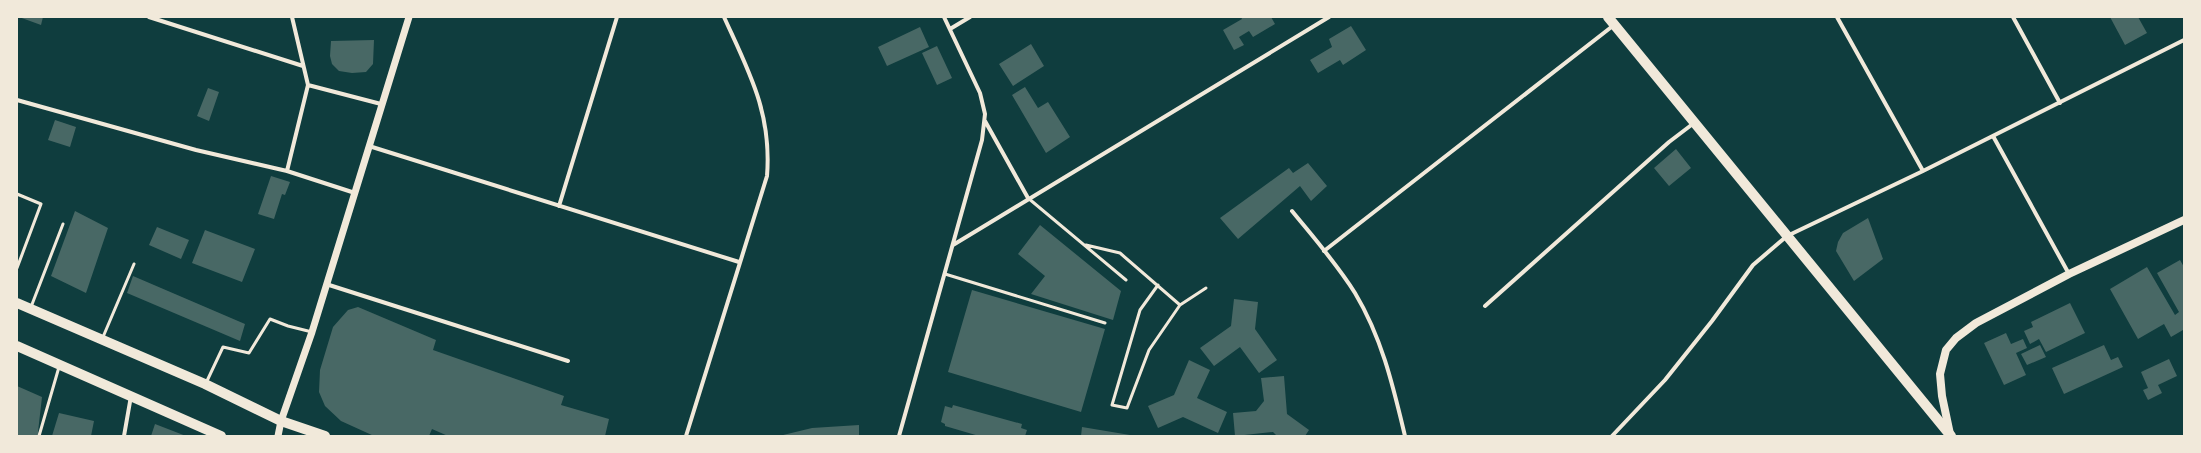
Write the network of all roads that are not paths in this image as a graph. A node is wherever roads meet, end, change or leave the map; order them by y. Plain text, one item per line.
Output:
1 (149, 17) edge
2 (292, 17) edge
3 (409, 17) edge
4 (617, 17) edge
5 (724, 17) edge
6 (944, 17) edge
7 (970, 17) edge
8 (1329, 17) edge
9 (1837, 17) edge
10 (2012, 17) edge
11 (1611, 21) edge
12 (950, 29) junction
13 (2184, 40) edge
14 (303, 66) junction
15 (308, 85) junction
16 (17, 100) edge
17 (2060, 102) junction
18 (381, 104) junction
19 (985, 121) junction
20 (1694, 123) junction
21 (1994, 136) junction
22 (369, 146) junction
23 (287, 171) junction
24 (1923, 172) junction
25 (355, 193) junction
26 (17, 194) edge
27 (1028, 198) junction
28 (559, 206) junction
29 (1292, 211) dead end
30 (2184, 220) edge
31 (64, 224) dead end
32 (1787, 236) junction
33 (953, 245) junction
34 (1085, 245) junction
35 (1324, 251) junction
36 (739, 262) junction
37 (134, 264) dead end
38 (17, 268) edge
39 (946, 274) junction
40 (2069, 274) junction
41 (1126, 280) dead end
42 (326, 284) junction
43 (1158, 285) junction
44 (1206, 288) dead end
45 (17, 303) edge
46 (1180, 305) junction
47 (1485, 306) dead end
48 (30, 308) junction
49 (1105, 323) dead end
50 (312, 332) junction
51 (102, 339) junction
52 (17, 346) edge
53 (568, 362) dead end
54 (60, 364) junction
55 (205, 384) junction
56 (131, 395) junction
57 (281, 421) junction
58 (1950, 435) edge
59 (39, 436) edge
60 (124, 436) edge
61 (220, 436) edge
62 (278, 436) edge
63 (325, 436) edge
64 (686, 436) edge
65 (899, 436) edge
66 (1405, 436) edge
67 (1612, 436) edge

1 - 14 street
2 - 14 street
3 - 18 street
4 - 28 street
5 - 36 street
6 - 12 street
7 - 12 street
8 - 27 street
9 - 24 street
10 - 17 street
11 - 20 main road
11 - 35 street
12 - 19 street
13 - 17 street
14 - 15 street
15 - 18 street
15 - 23 street
16 - 23 street
17 - 21 street
18 - 22 street
19 - 27 street
19 - 33 street
20 - 32 main road
20 - 47 street
21 - 24 street
21 - 40 street
22 - 25 street
22 - 28 street
23 - 25 street
24 - 32 street
25 - 42 street
26 - 38 lane
27 - 33 street
27 - 34 lane
28 - 36 street
29 - 35 street
30 - 40 main road
31 - 48 lane
32 - 58 main road
32 - 67 street
33 - 39 street
34 - 41 lane
34 - 43 lane
35 - 66 street
36 - 64 street
37 - 51 lane
39 - 49 lane
39 - 65 street
40 - 58 main road
42 - 50 street
42 - 53 street
43 - 46 lane
43 - 46 lane
44 - 46 lane
45 - 48 main road
48 - 51 main road
50 - 55 lane
50 - 57 street
51 - 55 main road
52 - 54 main road
54 - 56 main road
54 - 59 lane
55 - 57 main road
56 - 60 street
56 - 61 main road
57 - 62 street
57 - 63 main road

